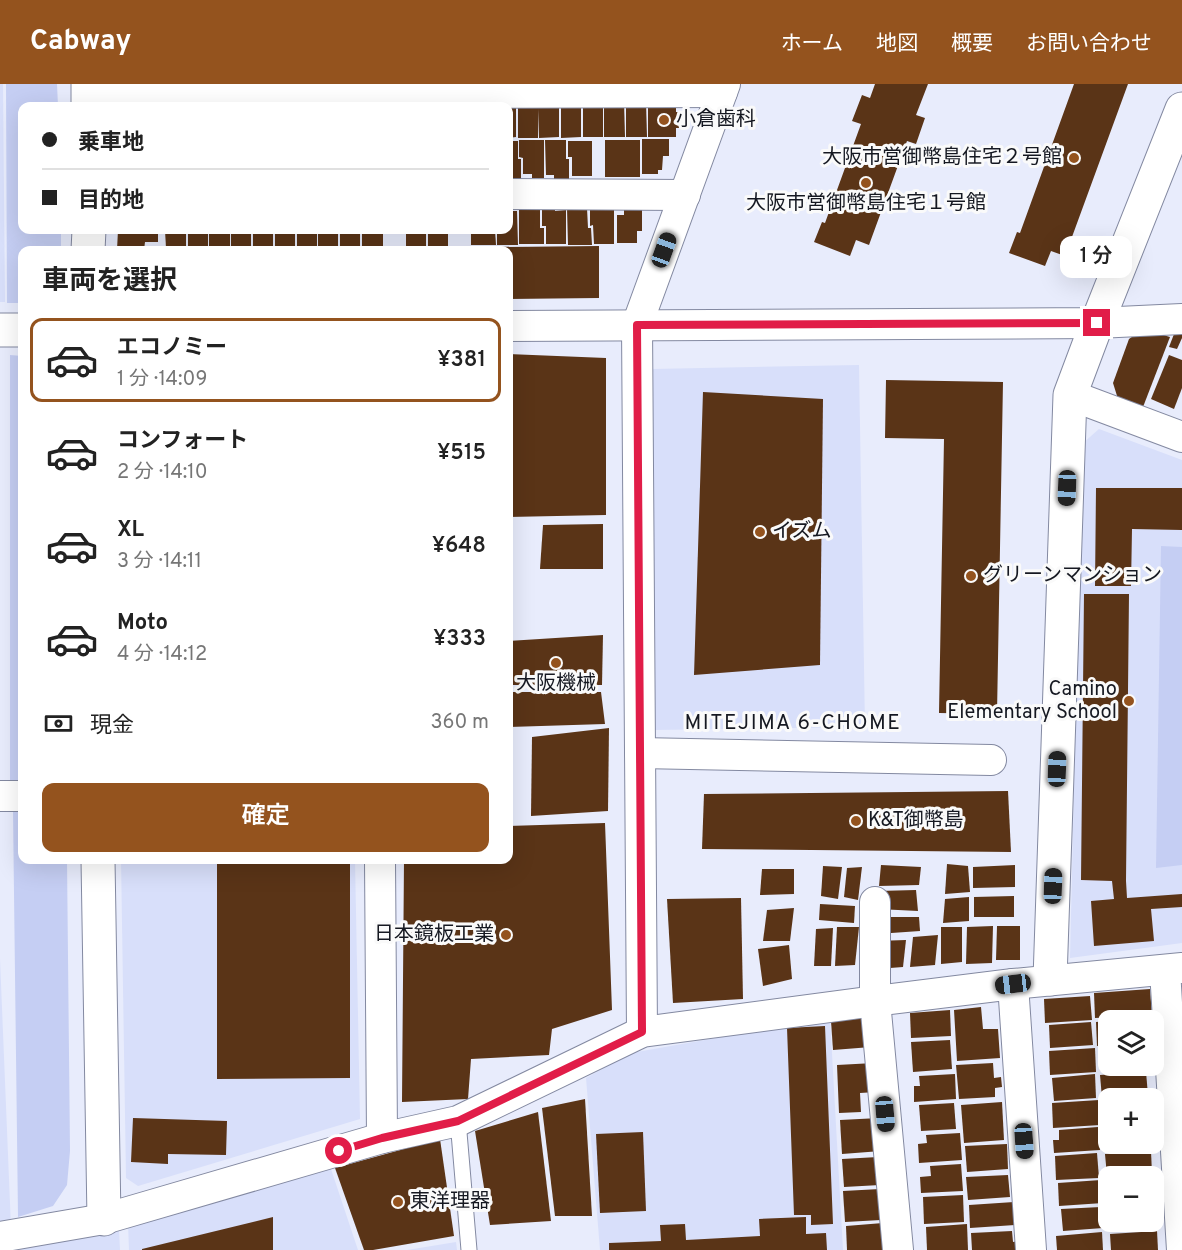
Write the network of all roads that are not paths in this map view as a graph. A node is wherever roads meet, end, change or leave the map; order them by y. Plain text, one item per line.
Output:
1 (723, 88) edge
2 (464, 94) edge
3 (88, 95) edge
4 (1182, 109) edge
5 (513, 194) edge
6 (685, 195) junction
7 (1182, 319) edge
8 (1097, 323) junction
9 (637, 325) junction
10 (513, 326) edge
11 (0, 330) edge
12 (18, 330) edge
13 (1070, 394) junction
14 (1182, 437) edge
15 (640, 753) junction
16 (991, 760) dead end
17 (0, 796) edge
18 (18, 796) edge
19 (98, 864) edge
20 (380, 864) edge
21 (875, 902) dead end
22 (1173, 969) edge
23 (1050, 980) junction
24 (1013, 984) junction
25 (875, 1001) junction
26 (642, 1032) junction
27 (458, 1121) junction
28 (382, 1138) junction
29 (104, 1219) junction
30 (0, 1237) edge
31 (469, 1250) edge
32 (898, 1250) edge
33 (1032, 1250) edge
34 (1182, 1250) edge

1 - 2 street
1 - 6 street
2 - 3 street
4 - 8 street
5 - 6 street
6 - 9 street
7 - 8 street
8 - 9 street
8 - 13 street
9 - 10 street
9 - 15 street
11 - 12 street
13 - 14 street
13 - 23 street
15 - 16 street
15 - 26 street
17 - 18 street
19 - 29 street
20 - 28 street
21 - 25 street
22 - 23 street
22 - 34 street
23 - 24 street
24 - 25 street
24 - 33 street
25 - 26 street
25 - 32 street
26 - 27 street
27 - 28 street
27 - 31 lane
28 - 29 street
29 - 30 street

